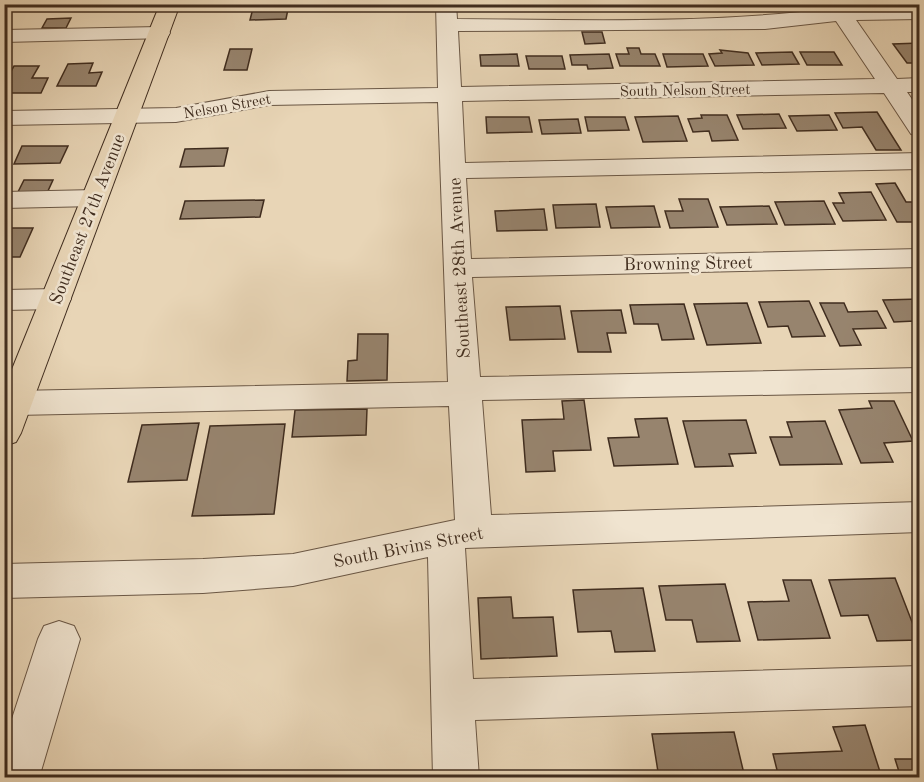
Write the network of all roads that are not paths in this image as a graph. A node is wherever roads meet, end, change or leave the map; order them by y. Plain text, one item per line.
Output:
1 (170, 4) edge
2 (838, 9) edge
3 (920, 14) edge
4 (447, 15) edge
5 (159, 33) junction
6 (4, 36) edge
7 (920, 85) edge
8 (890, 86) junction
9 (450, 95) junction
10 (127, 116) junction
11 (4, 118) edge
12 (920, 129) edge
13 (920, 161) edge
14 (454, 171) junction
15 (95, 198) junction
16 (4, 200) edge
17 (920, 258) edge
18 (458, 268) junction
19 (56, 299) junction
20 (4, 300) edge
21 (920, 380) edge
22 (465, 391) junction
23 (8, 425) edge
24 (920, 517) edge
25 (460, 534) junction
26 (4, 581) edge
27 (58, 639) dead end
28 (920, 686) edge
29 (454, 700) junction
30 (13, 768) edge
31 (456, 777) edge

1 - 5 main road, Southeast 27th Avenue
2 - 3 street
2 - 4 street
2 - 8 street
4 - 9 street, Southeast 28th Avenue
5 - 6 street
5 - 10 main road, Southeast 27th Avenue
7 - 8 street, South Nelson Street
8 - 9 street, South Nelson Street
8 - 12 street
9 - 10 street, Nelson Street
9 - 14 street, Southeast 28th Avenue
10 - 11 street, Nelson Street
10 - 15 main road, Southeast 27th Avenue
13 - 14 street
14 - 18 street, Southeast 28th Avenue
15 - 16 street
15 - 19 main road, Southeast 27th Avenue
17 - 18 street, Browning Street
18 - 22 street, Southeast 28th Avenue
19 - 20 street
19 - 23 main road, Southeast 27th Avenue
21 - 22 street
22 - 23 street
22 - 25 street, Southeast 28th Avenue
24 - 25 street, South Bivins Street
25 - 26 street, South Bivins Street
25 - 29 street, Southeast 28th Avenue
27 - 30 street
28 - 29 street
29 - 31 street, Southeast 28th Avenue

